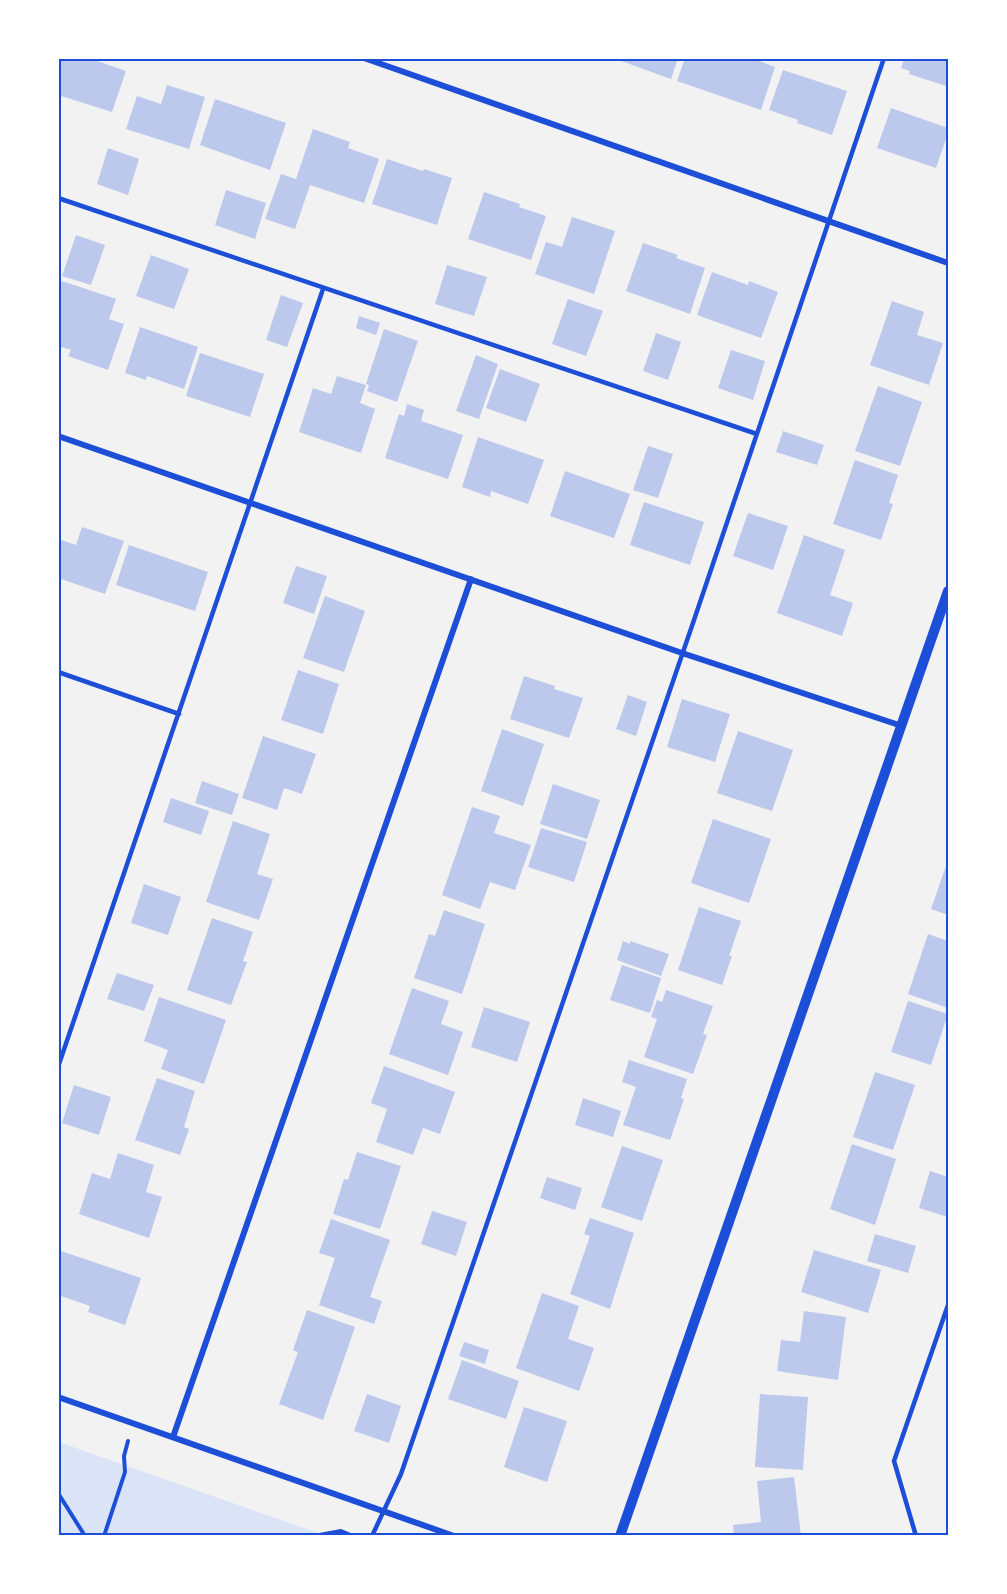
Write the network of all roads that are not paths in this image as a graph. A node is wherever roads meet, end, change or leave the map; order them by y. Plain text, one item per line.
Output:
1 (364, 58) edge
2 (884, 58) edge
3 (58, 198) edge
4 (830, 222) junction
5 (948, 263) edge
6 (323, 289) junction
7 (756, 434) junction
8 (58, 436) edge
9 (249, 501) junction
10 (471, 579) junction
11 (948, 591) edge
12 (682, 653) junction
13 (58, 672) edge
14 (179, 714) junction
15 (902, 726) junction
16 (58, 1067) edge
17 (948, 1305) edge
18 (58, 1397) edge
19 (173, 1437) junction
20 (384, 1510) junction
21 (372, 1536) edge
22 (454, 1536) edge
23 (620, 1536) edge
24 (916, 1536) edge

1 - 4 street
2 - 4 lane
3 - 6 lane
4 - 5 street
4 - 7 lane
6 - 7 lane
6 - 9 lane
7 - 12 lane
8 - 9 street
9 - 10 street
9 - 14 lane
10 - 12 street
10 - 19 street
11 - 15 street
12 - 15 street
12 - 20 lane
13 - 14 lane
14 - 16 lane
15 - 23 street
17 - 24 lane
18 - 19 street
19 - 20 street
20 - 21 lane
20 - 22 street

